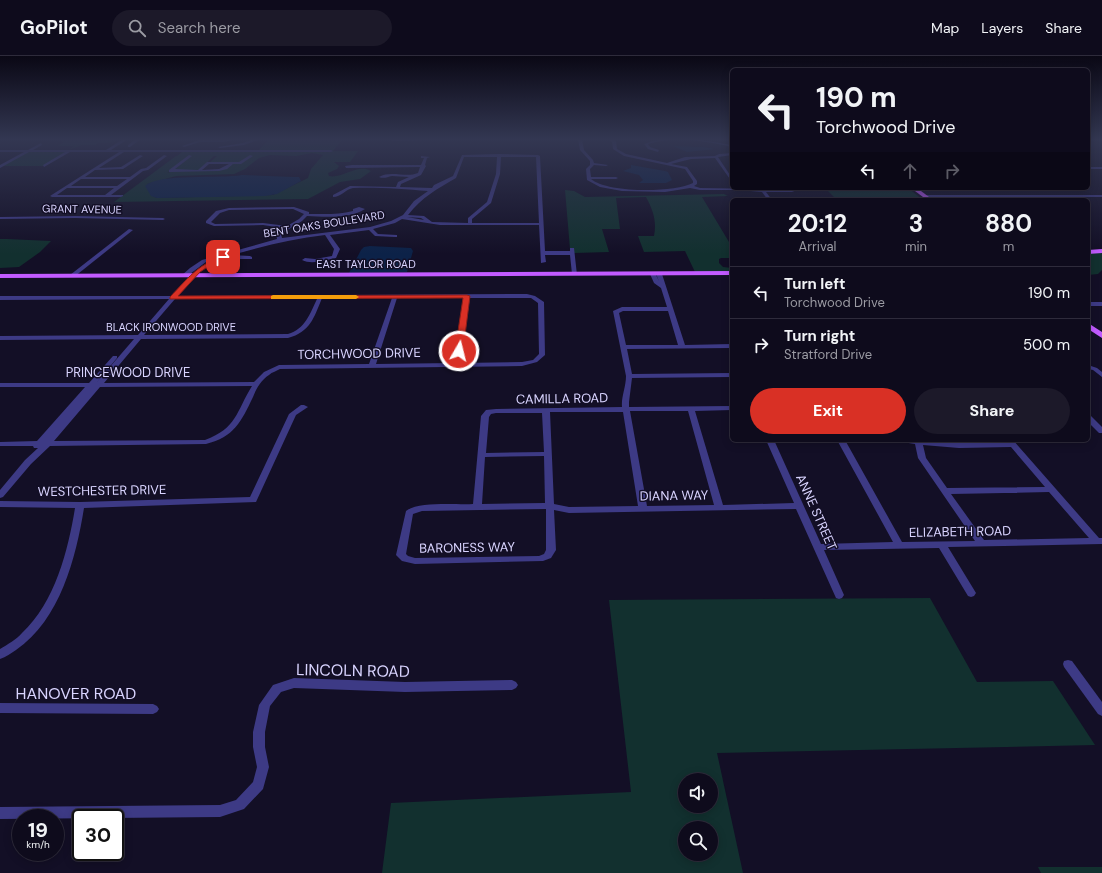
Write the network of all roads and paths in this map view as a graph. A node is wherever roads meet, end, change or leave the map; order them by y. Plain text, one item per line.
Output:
1 (414, 177) edge
2 (453, 177) edge
3 (497, 177) edge
4 (539, 177) edge
5 (693, 177) edge
6 (81, 178) joint
7 (132, 178) joint
8 (589, 178) joint
9 (616, 178) dead end
10 (602, 186) junction
11 (67, 187) junction
12 (119, 187) junction
13 (691, 187) junction
14 (397, 188) junction
15 (433, 189) junction
16 (730, 189) edge
17 (594, 190) dead end
18 (746, 190) edge
19 (795, 190) edge
20 (916, 190) edge
21 (763, 192) junction
22 (1010, 195) junction
23 (106, 196) junction
24 (121, 196) dead end
25 (334, 196) dead end
26 (924, 196) junction
27 (1101, 196) edge
28 (768, 198) edge
29 (927, 198) edge
30 (1016, 198) edge
31 (359, 210) dead end
32 (306, 215) junction
33 (404, 217) junction
34 (0, 218) edge
35 (163, 219) dead end
36 (470, 224) junction
37 (541, 224) junction
38 (286, 227) junction
39 (370, 228) junction
40 (131, 230) dead end
41 (327, 234) junction
42 (395, 236) dead end
43 (280, 240) junction
44 (1102, 251) edge
45 (1090, 252) edge
46 (543, 253) junction
47 (227, 254) junction
48 (250, 258) dead end
49 (305, 260) dead end
50 (543, 262) dead end
51 (730, 273) edge
52 (575, 274) junction
53 (656, 274) junction
54 (0, 276) edge
55 (72, 276) junction
56 (189, 276) junction
57 (467, 296) junction
58 (320, 297) junction
59 (395, 297) junction
60 (0, 298) edge
61 (170, 298) junction
62 (1090, 304) edge
63 (1102, 304) edge
64 (670, 309) junction
65 (1090, 327) edge
66 (1102, 336) edge
67 (0, 338) edge
68 (135, 338) junction
69 (682, 346) junction
70 (730, 346) edge
71 (623, 347) junction
72 (457, 364) junction
73 (372, 365) junction
74 (1090, 368) edge
75 (730, 375) edge
76 (1102, 375) edge
77 (629, 376) junction
78 (95, 384) junction
79 (257, 384) junction
80 (0, 385) edge
81 (304, 407) dead end
82 (691, 408) junction
83 (730, 408) edge
84 (626, 409) junction
85 (546, 410) junction
86 (1090, 420) edge
87 (1102, 431) edge
88 (771, 442) edge
89 (842, 442) edge
90 (914, 442) edge
91 (919, 443) junction
92 (1011, 443) edge
93 (0, 444) edge
94 (43, 444) junction
95 (548, 454) junction
96 (481, 455) junction
97 (1052, 489) junction
98 (945, 491) junction
99 (0, 495) edge
100 (0, 504) edge
101 (80, 504) junction
102 (550, 506) junction
103 (800, 506) junction
104 (477, 507) junction
105 (719, 507) junction
106 (643, 509) junction
107 (1100, 541) edge
108 (981, 543) junction
109 (941, 544) junction
110 (900, 545) junction
111 (818, 546) junction
112 (971, 593) dead end
113 (839, 594) dead end
114 (0, 655) edge
115 (1068, 664) dead end
116 (512, 685) dead end
117 (0, 708) edge
118 (153, 709) dead end
119 (1102, 711) edge
120 (0, 813) edge

1 - 14 street
2 - 15 street, BENT OAKS BOULEVARD
3 - 36 street
4 - 37 street, BENT OAKS BOULEVARD
5 - 13 street
6 - 7 street
6 - 11 street
7 - 12 street
8 - 9 street
8 - 10 street
10 - 13 street
10 - 17 street
11 - 12 street
11 - 23 street
12 - 23 street
13 - 16 street
14 - 15 street
14 - 25 street
15 - 33 street, BENT OAKS BOULEVARD
18 - 21 street
19 - 21 street
20 - 26 main road
21 - 28 street
22 - 26 street
22 - 27 street
22 - 30 street
23 - 24 street
26 - 29 main road
31 - 32 street
32 - 38 street
32 - 38 street
33 - 36 street
33 - 39 street, BENT OAKS BOULEVARD
34 - 35 street, GRANT AVENUE
36 - 37 street
37 - 46 street, BENT OAKS BOULEVARD
38 - 43 street
39 - 41 street, BENT OAKS BOULEVARD
39 - 42 street
40 - 55 street
41 - 43 street, BENT OAKS BOULEVARD
41 - 49 street
43 - 47 street, BENT OAKS BOULEVARD
44 - 45 main road
46 - 50 street, BENT OAKS BOULEVARD
46 - 52 street
47 - 48 street
47 - 56 street, BENT OAKS BOULEVARD
47 - 56 street, BENT OAKS BOULEVARD
51 - 53 main road, EAST TAYLOR ROAD
52 - 53 main road, EAST TAYLOR ROAD
52 - 56 main road, EAST TAYLOR ROAD
53 - 64 street
54 - 55 main road, EAST TAYLOR ROAD
55 - 56 main road, EAST TAYLOR ROAD
56 - 61 street
57 - 59 street, TORCHWOOD DRIVE
57 - 72 street
57 - 72 street, TORCHWOOD DRIVE
58 - 59 street, TORCHWOOD DRIVE
58 - 61 street, TORCHWOOD DRIVE
58 - 68 street, BLACK IRONWOOD DRIVE
59 - 73 street
60 - 61 street, TORCHWOOD DRIVE
61 - 68 street
62 - 63 street
64 - 69 street
64 - 71 street
65 - 66 main road
67 - 68 street, BLACK IRONWOOD DRIVE
68 - 78 street
69 - 70 street
69 - 71 street
71 - 77 street
72 - 73 street, TORCHWOOD DRIVE
73 - 79 street, TORCHWOOD DRIVE
74 - 76 street
75 - 77 street
77 - 84 street
78 - 79 street, PRINCEWOOD DRIVE
78 - 80 street, PRINCEWOOD DRIVE
78 - 94 street
79 - 94 street, TORCHWOOD DRIVE
81 - 101 street, WESTCHESTER DRIVE
82 - 83 street, CAMILLA ROAD
82 - 84 street, CAMILLA ROAD
82 - 105 street
84 - 85 street, CAMILLA ROAD
84 - 106 street
85 - 95 street, BARONESS WAY
85 - 96 street, CAMILLA ROAD
86 - 87 street
88 - 103 street, ANNE STREET
89 - 110 street
90 - 91 street
91 - 92 street
91 - 98 street
92 - 97 street
93 - 94 street, TORCHWOOD DRIVE
94 - 99 street
95 - 96 street
95 - 102 street, BARONESS WAY
96 - 104 street, CAMILLA ROAD
97 - 98 street
97 - 107 street
98 - 108 street
100 - 101 street, WESTCHESTER DRIVE
101 - 114 street
102 - 104 street, BARONESS WAY
102 - 104 street, BARONESS WAY
102 - 106 street, DIANA WAY
103 - 105 street, DIANA WAY
103 - 111 street, ANNE STREET
105 - 106 street, DIANA WAY
107 - 108 street, ELIZABETH ROAD
108 - 109 street, ELIZABETH ROAD
109 - 110 street, ELIZABETH ROAD
109 - 112 street
110 - 111 street, ELIZABETH ROAD
111 - 113 street, ANNE STREET
115 - 119 street
116 - 120 street, LINCOLN ROAD
117 - 118 street, HANOVER ROAD

